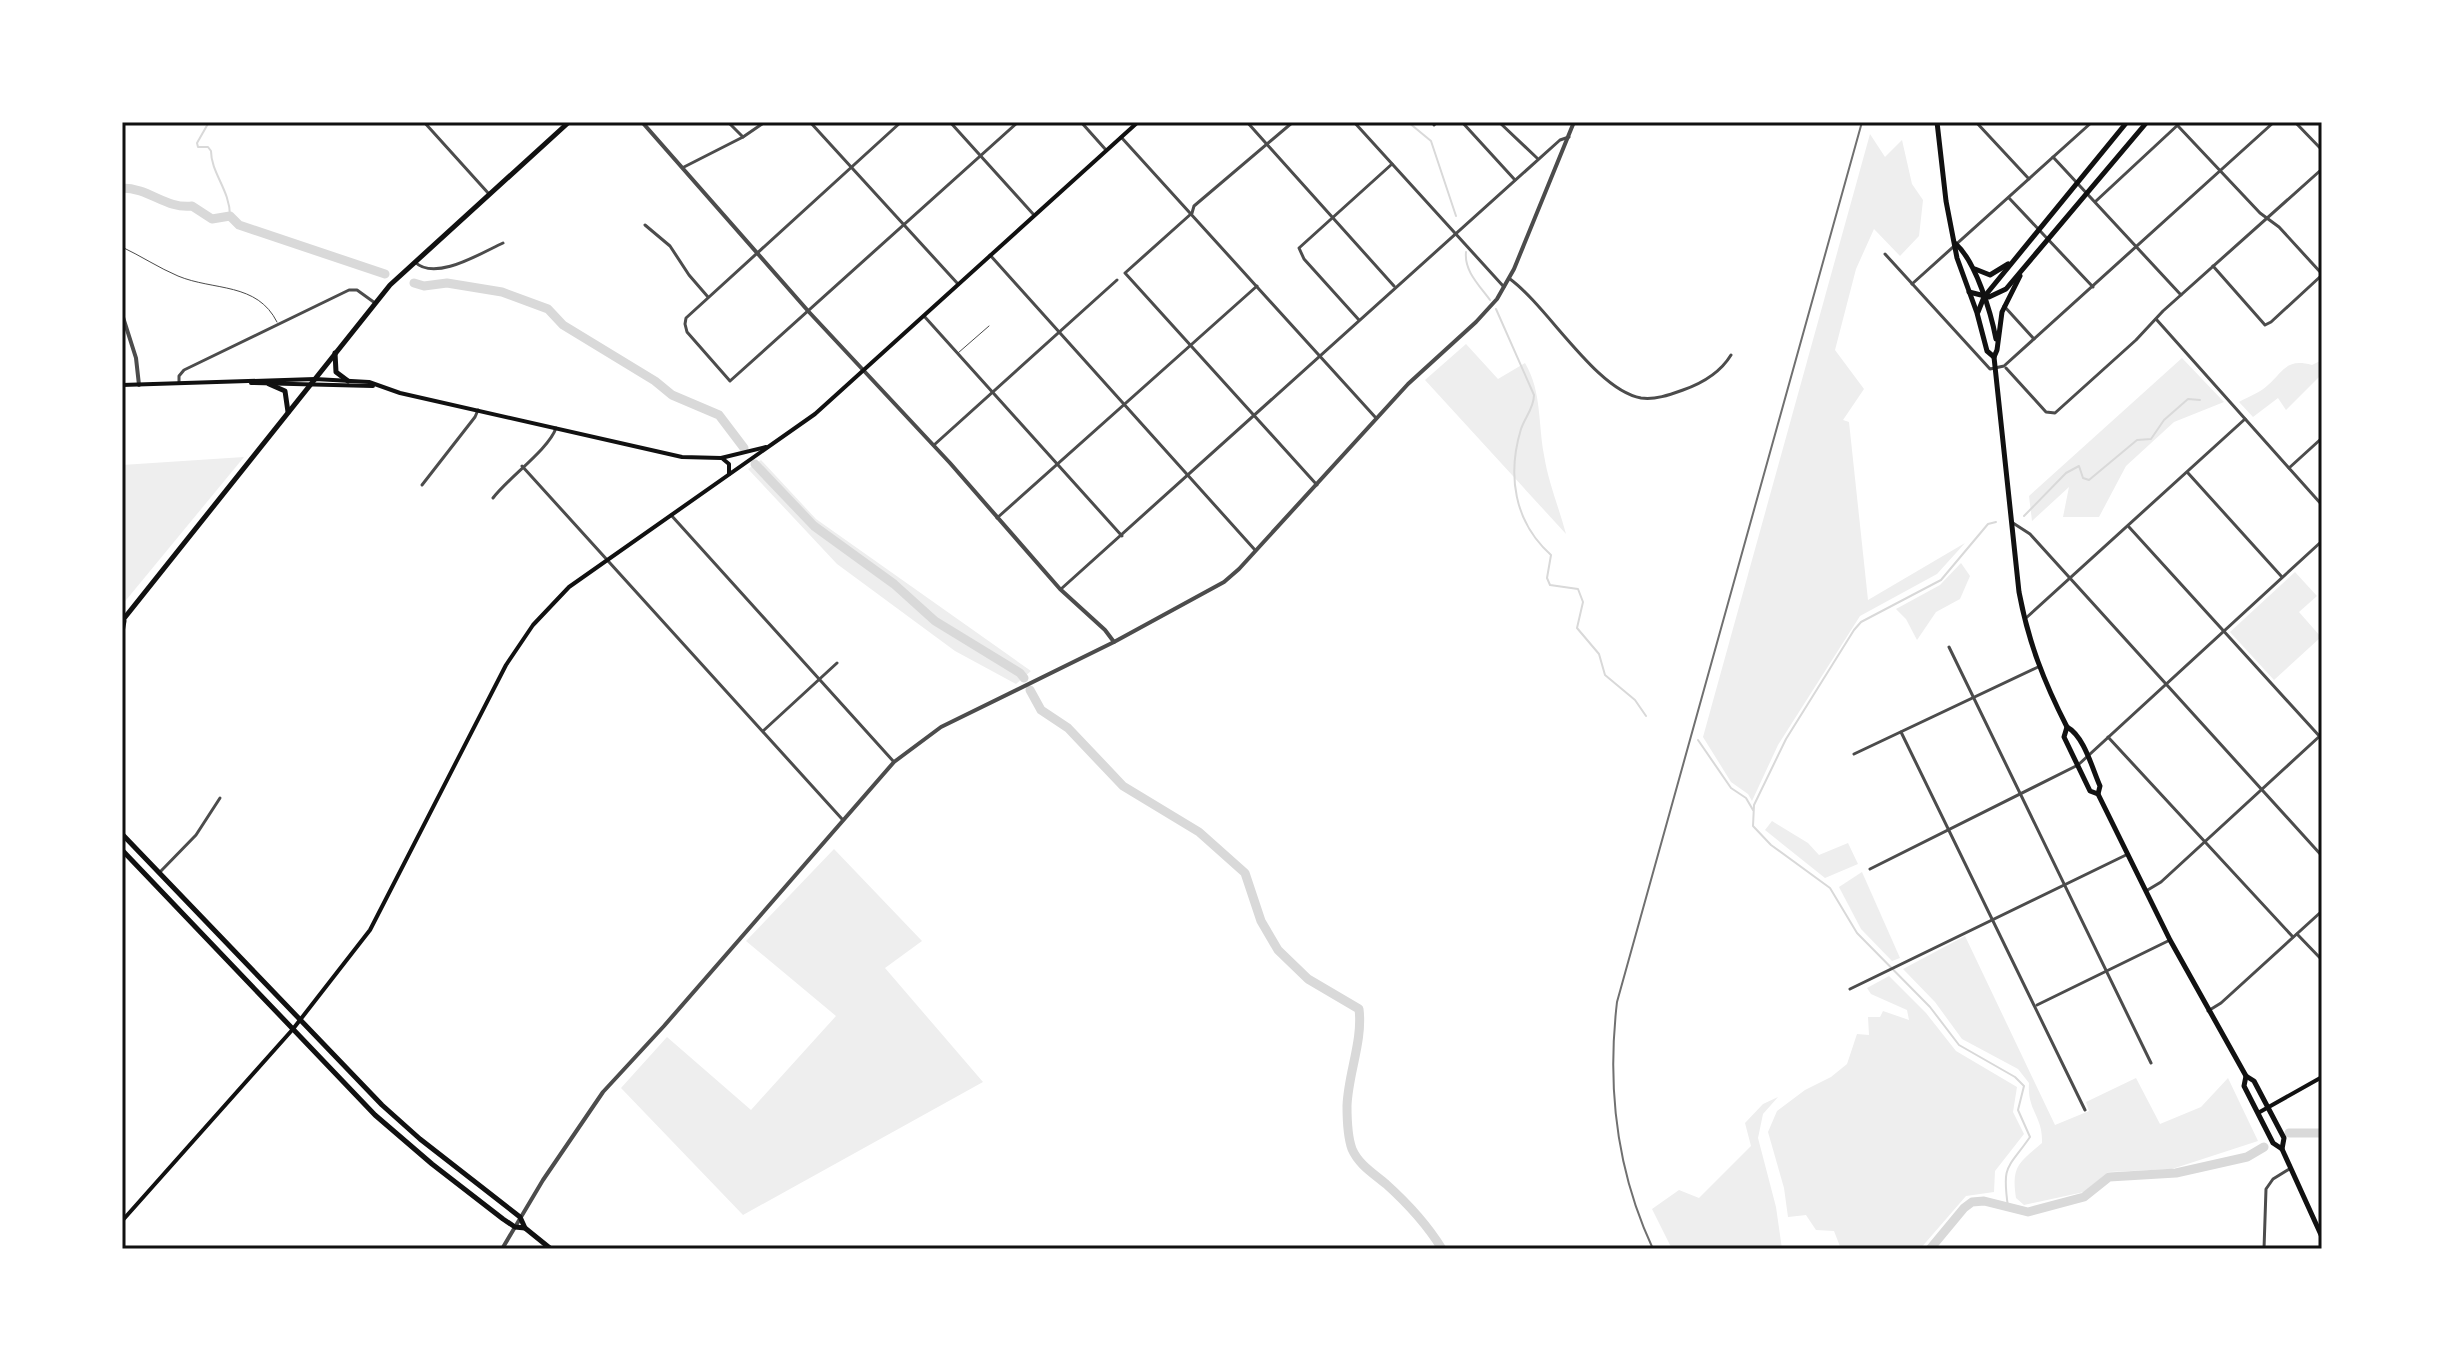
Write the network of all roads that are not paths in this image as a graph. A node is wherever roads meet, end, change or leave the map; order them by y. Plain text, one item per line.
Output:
1 (424, 122) edge
2 (569, 122) edge
3 (642, 122) edge
4 (728, 122) edge
5 (765, 122) edge
6 (810, 122) edge
7 (901, 122) edge
8 (950, 122) edge
9 (1018, 122) edge
10 (1081, 122) edge
11 (1137, 122) edge
12 (1247, 122) edge
13 (1293, 122) edge
14 (1354, 122) edge
15 (1462, 122) edge
16 (1499, 122) edge
17 (1574, 122) edge
18 (1937, 122) edge
19 (1976, 122) edge
20 (2081, 122) edge
21 (2092, 122) edge
22 (2127, 122) edge
23 (2147, 122) edge
24 (2274, 122) edge
25 (2295, 122) edge
26 (2179, 124) edge
27 (2086, 128) junction
28 (743, 137) junction
29 (1121, 137) junction
30 (1569, 137) junction
31 (1267, 145) junction
32 (1106, 150) junction
33 (2322, 150) edge
34 (980, 156) junction
35 (2053, 157) junction
36 (1538, 159) junction
37 (1392, 164) junction
38 (684, 167) junction
39 (851, 167) junction
40 (2322, 169) edge
41 (2222, 170) junction
42 (2029, 179) junction
43 (1515, 180) junction
44 (2076, 183) junction
45 (489, 194) junction
46 (2087, 194) junction
47 (2009, 198) junction
48 (2095, 202) junction
49 (1192, 213) junction
50 (1034, 215) junction
51 (1331, 217) junction
52 (2268, 218) junction
53 (645, 225) dead end
54 (904, 226) junction
55 (2038, 229) junction
56 (1454, 234) junction
57 (2049, 240) junction
58 (503, 243) dead end
59 (1956, 244) junction
60 (122, 247) edge
61 (2136, 247) junction
62 (755, 252) junction
63 (1885, 254) dead end
64 (990, 255) junction
65 (2015, 259) junction
66 (415, 261) junction
67 (1969, 261) junction
68 (2213, 266) junction
69 (2322, 274) edge
70 (2020, 276) junction
71 (1510, 279) junction
72 (1117, 280) dead end
73 (958, 284) junction
74 (1912, 284) junction
75 (1257, 286) junction
76 (1395, 287) junction
77 (1504, 287) junction
78 (2093, 287) junction
79 (1969, 292) junction
80 (2181, 295) junction
81 (708, 297) junction
82 (1984, 297) junction
83 (375, 303) junction
84 (2004, 306) junction
85 (809, 312) junction
86 (1977, 313) junction
87 (122, 314) edge
88 (924, 316) junction
89 (2156, 319) junction
90 (1359, 320) junction
91 (278, 324) junction
92 (989, 326) dead end
93 (1059, 331) junction
94 (2034, 339) junction
95 (1997, 344) junction
96 (1190, 346) junction
97 (335, 353) junction
98 (958, 353) junction
99 (1731, 355) dead end
100 (1320, 356) junction
101 (1994, 357) junction
102 (2004, 366) junction
103 (1995, 368) junction
104 (863, 371) junction
105 (315, 379) junction
106 (348, 381) junction
107 (248, 382) junction
108 (179, 384) junction
109 (269, 384) junction
110 (122, 385) edge
111 (139, 385) junction
112 (310, 385) junction
113 (374, 386) junction
114 (993, 392) junction
115 (1124, 404) junction
116 (478, 410) junction
117 (288, 413) junction
118 (1254, 418) junction
119 (1376, 418) junction
120 (2245, 419) junction
121 (556, 428) junction
122 (2322, 438) edge
123 (772, 445) junction
124 (934, 445) junction
125 (721, 458) junction
126 (1057, 465) junction
127 (522, 466) junction
128 (2289, 468) junction
129 (2188, 473) junction
130 (729, 474) junction
131 (1189, 476) junction
132 (422, 485) dead end
133 (1317, 485) junction
134 (493, 498) dead end
135 (2322, 505) edge
136 (671, 515) junction
137 (997, 519) junction
138 (2013, 523) junction
139 (2129, 527) junction
140 (1122, 536) junction
141 (2322, 541) edge
142 (1256, 551) junction
143 (607, 558) junction
144 (2283, 577) junction
145 (2071, 579) junction
146 (1060, 589) junction
147 (123, 620) edge
148 (2024, 620) junction
149 (2224, 630) junction
150 (122, 632) edge
151 (1114, 642) junction
152 (1949, 647) dead end
153 (837, 663) dead end
154 (2038, 667) junction
155 (819, 680) junction
156 (2167, 683) junction
157 (1972, 697) junction
158 (2067, 727) junction
159 (762, 731) junction
160 (1901, 732) junction
161 (2108, 737) junction
162 (2321, 737) edge
163 (1854, 754) dead end
164 (2087, 756) junction
165 (894, 762) junction
166 (2078, 765) junction
167 (2262, 788) junction
168 (2098, 794) junction
169 (2020, 796) junction
170 (220, 798) dead end
171 (842, 819) junction
172 (1950, 830) junction
173 (122, 834) edge
174 (2204, 841) junction
175 (122, 850) edge
176 (2128, 854) junction
177 (2322, 856) edge
178 (1870, 869) dead end
179 (160, 872) junction
180 (2063, 883) junction
181 (2146, 891) junction
182 (2322, 911) edge
183 (1992, 918) junction
184 (2295, 936) junction
185 (2170, 940) junction
186 (2322, 960) edge
187 (2106, 971) junction
188 (1850, 989) dead end
189 (2035, 1006) junction
190 (2207, 1011) junction
191 (300, 1021) junction
192 (293, 1029) junction
193 (2151, 1063) dead end
194 (2246, 1076) junction
195 (2322, 1077) edge
196 (2268, 1108) junction
197 (2085, 1110) dead end
198 (2258, 1114) junction
199 (2282, 1149) junction
200 (2291, 1168) junction
201 (520, 1217) junction
202 (122, 1221) edge
203 (515, 1227) junction
204 (525, 1228) junction
205 (2322, 1237) edge
206 (502, 1249) edge
207 (551, 1249) edge
208 (2264, 1249) edge

1 - 45 street
2 - 45 main road
3 - 38 street
4 - 28 street
5 - 28 street
6 - 39 street
7 - 39 street
8 - 34 street
9 - 34 street
10 - 32 street
11 - 29 main road
12 - 31 street
13 - 31 street
14 - 37 street
15 - 43 street
16 - 36 street
17 - 30 street
18 - 59 main road
19 - 42 street
20 - 27 street
21 - 27 street
22 - 44 main road
23 - 46 main road
24 - 41 street
25 - 33 street
26 - 41 street
26 - 48 street
27 - 35 street
28 - 38 street
29 - 32 main road
29 - 49 street
30 - 36 street
30 - 71 street
31 - 49 street
31 - 51 street
32 - 50 main road
34 - 50 street
34 - 54 street
35 - 42 street
35 - 44 street
36 - 43 street
37 - 51 street
37 - 56 street
38 - 62 street
39 - 54 street
39 - 62 street
40 - 52 street
41 - 52 street
41 - 61 street
42 - 47 street
43 - 56 street
44 - 46 street
44 - 55 main road
45 - 66 main road
46 - 48 street
46 - 57 main road
47 - 55 street
47 - 59 street
48 - 61 street
49 - 75 street
49 - 96 street
50 - 64 main road
51 - 76 street
51 - 90 street
52 - 68 street
52 - 69 street
53 - 81 street
54 - 73 street
54 - 85 street
55 - 57 street
55 - 65 main road
56 - 76 street
56 - 77 street
57 - 70 main road
57 - 78 street
58 - 66 street
59 - 67 main road
59 - 74 street
59 - 79 main road
60 - 91 lane
61 - 78 street
61 - 80 street
62 - 81 street
62 - 85 street
63 - 74 street
64 - 73 main road
64 - 93 street
65 - 67 main road
65 - 82 main road
66 - 83 main road
67 - 82 main road
68 - 69 street
68 - 80 street
70 - 82 main road
70 - 84 main road
71 - 77 street
71 - 99 street
72 - 93 street
73 - 88 main road
74 - 103 street
75 - 96 street
75 - 100 street
76 - 90 street
77 - 119 street
78 - 94 street
79 - 82 main road
79 - 86 main road
80 - 89 street
81 - 85 street
82 - 86 main road
82 - 95 main road
83 - 91 street
83 - 97 main road
84 - 94 street
84 - 95 main road
85 - 104 street
86 - 101 main road
87 - 111 street
88 - 98 street
88 - 104 main road
89 - 102 street
89 - 120 street
90 - 100 street
91 - 108 street
92 - 98 lane
93 - 114 street
93 - 115 street
94 - 102 street
95 - 101 main road
96 - 115 street
96 - 118 street
97 - 105 main road
97 - 106 main road
98 - 114 street
100 - 118 street
100 - 119 street
101 - 103 main road
102 - 103 street
103 - 138 main road
104 - 123 main road
104 - 124 street
105 - 106 main road
105 - 107 main road
105 - 112 main road
106 - 113 main road
107 - 108 main road
107 - 109 main road
108 - 111 main road
109 - 112 main road
109 - 117 main road
110 - 111 main road
112 - 113 main road
112 - 117 main road
113 - 116 main road
114 - 124 street
114 - 126 street
115 - 126 street
115 - 131 street
116 - 121 main road
116 - 132 street
117 - 147 main road
118 - 131 street
118 - 133 street
119 - 133 street
120 - 128 street
120 - 129 street
121 - 125 main road
121 - 127 street
122 - 128 street
123 - 125 main road
123 - 130 main road
124 - 137 street
125 - 130 main road
126 - 137 street
126 - 140 street
127 - 134 street
127 - 143 street
128 - 135 street
129 - 139 street
129 - 144 street
130 - 136 main road
131 - 140 street
131 - 142 street
133 - 142 street
136 - 143 main road
136 - 155 street
137 - 146 street
138 - 145 street
138 - 148 main road
139 - 145 street
139 - 149 street
140 - 146 street
141 - 144 street
142 - 151 street
143 - 159 street
143 - 191 main road
144 - 149 street
145 - 148 street
145 - 156 street
146 - 151 street
147 - 150 main road
148 - 154 main road
149 - 156 street
149 - 162 street
151 - 165 street
152 - 157 street
153 - 155 street
154 - 157 street
154 - 158 main road
155 - 159 street
155 - 165 street
156 - 161 street
156 - 167 street
157 - 160 street
157 - 169 street
158 - 164 main road
158 - 166 main road
159 - 171 street
160 - 163 street
160 - 172 street
161 - 164 street
161 - 174 street
162 - 167 street
164 - 166 street
164 - 168 main road
165 - 171 street
166 - 168 main road
166 - 169 street
167 - 174 street
167 - 177 street
168 - 176 main road
169 - 172 street
169 - 180 street
170 - 179 street
171 - 201 street
172 - 178 street
172 - 183 street
173 - 179 main road
174 - 181 street
174 - 184 street
175 - 192 main road
176 - 180 street
176 - 181 main road
179 - 191 main road
180 - 183 street
180 - 187 street
181 - 185 main road
182 - 184 street
183 - 188 street
183 - 189 street
184 - 186 street
184 - 190 street
185 - 187 street
185 - 190 main road
187 - 189 street
187 - 193 street
189 - 197 street
190 - 194 main road
191 - 192 main road
191 - 201 main road
192 - 202 main road
192 - 203 main road
194 - 196 main road
194 - 198 main road
195 - 196 main road
196 - 198 main road
196 - 199 main road
198 - 199 main road
199 - 200 main road
200 - 205 main road
200 - 208 street
201 - 203 street
201 - 204 main road
203 - 204 main road
203 - 206 street
204 - 207 main road

